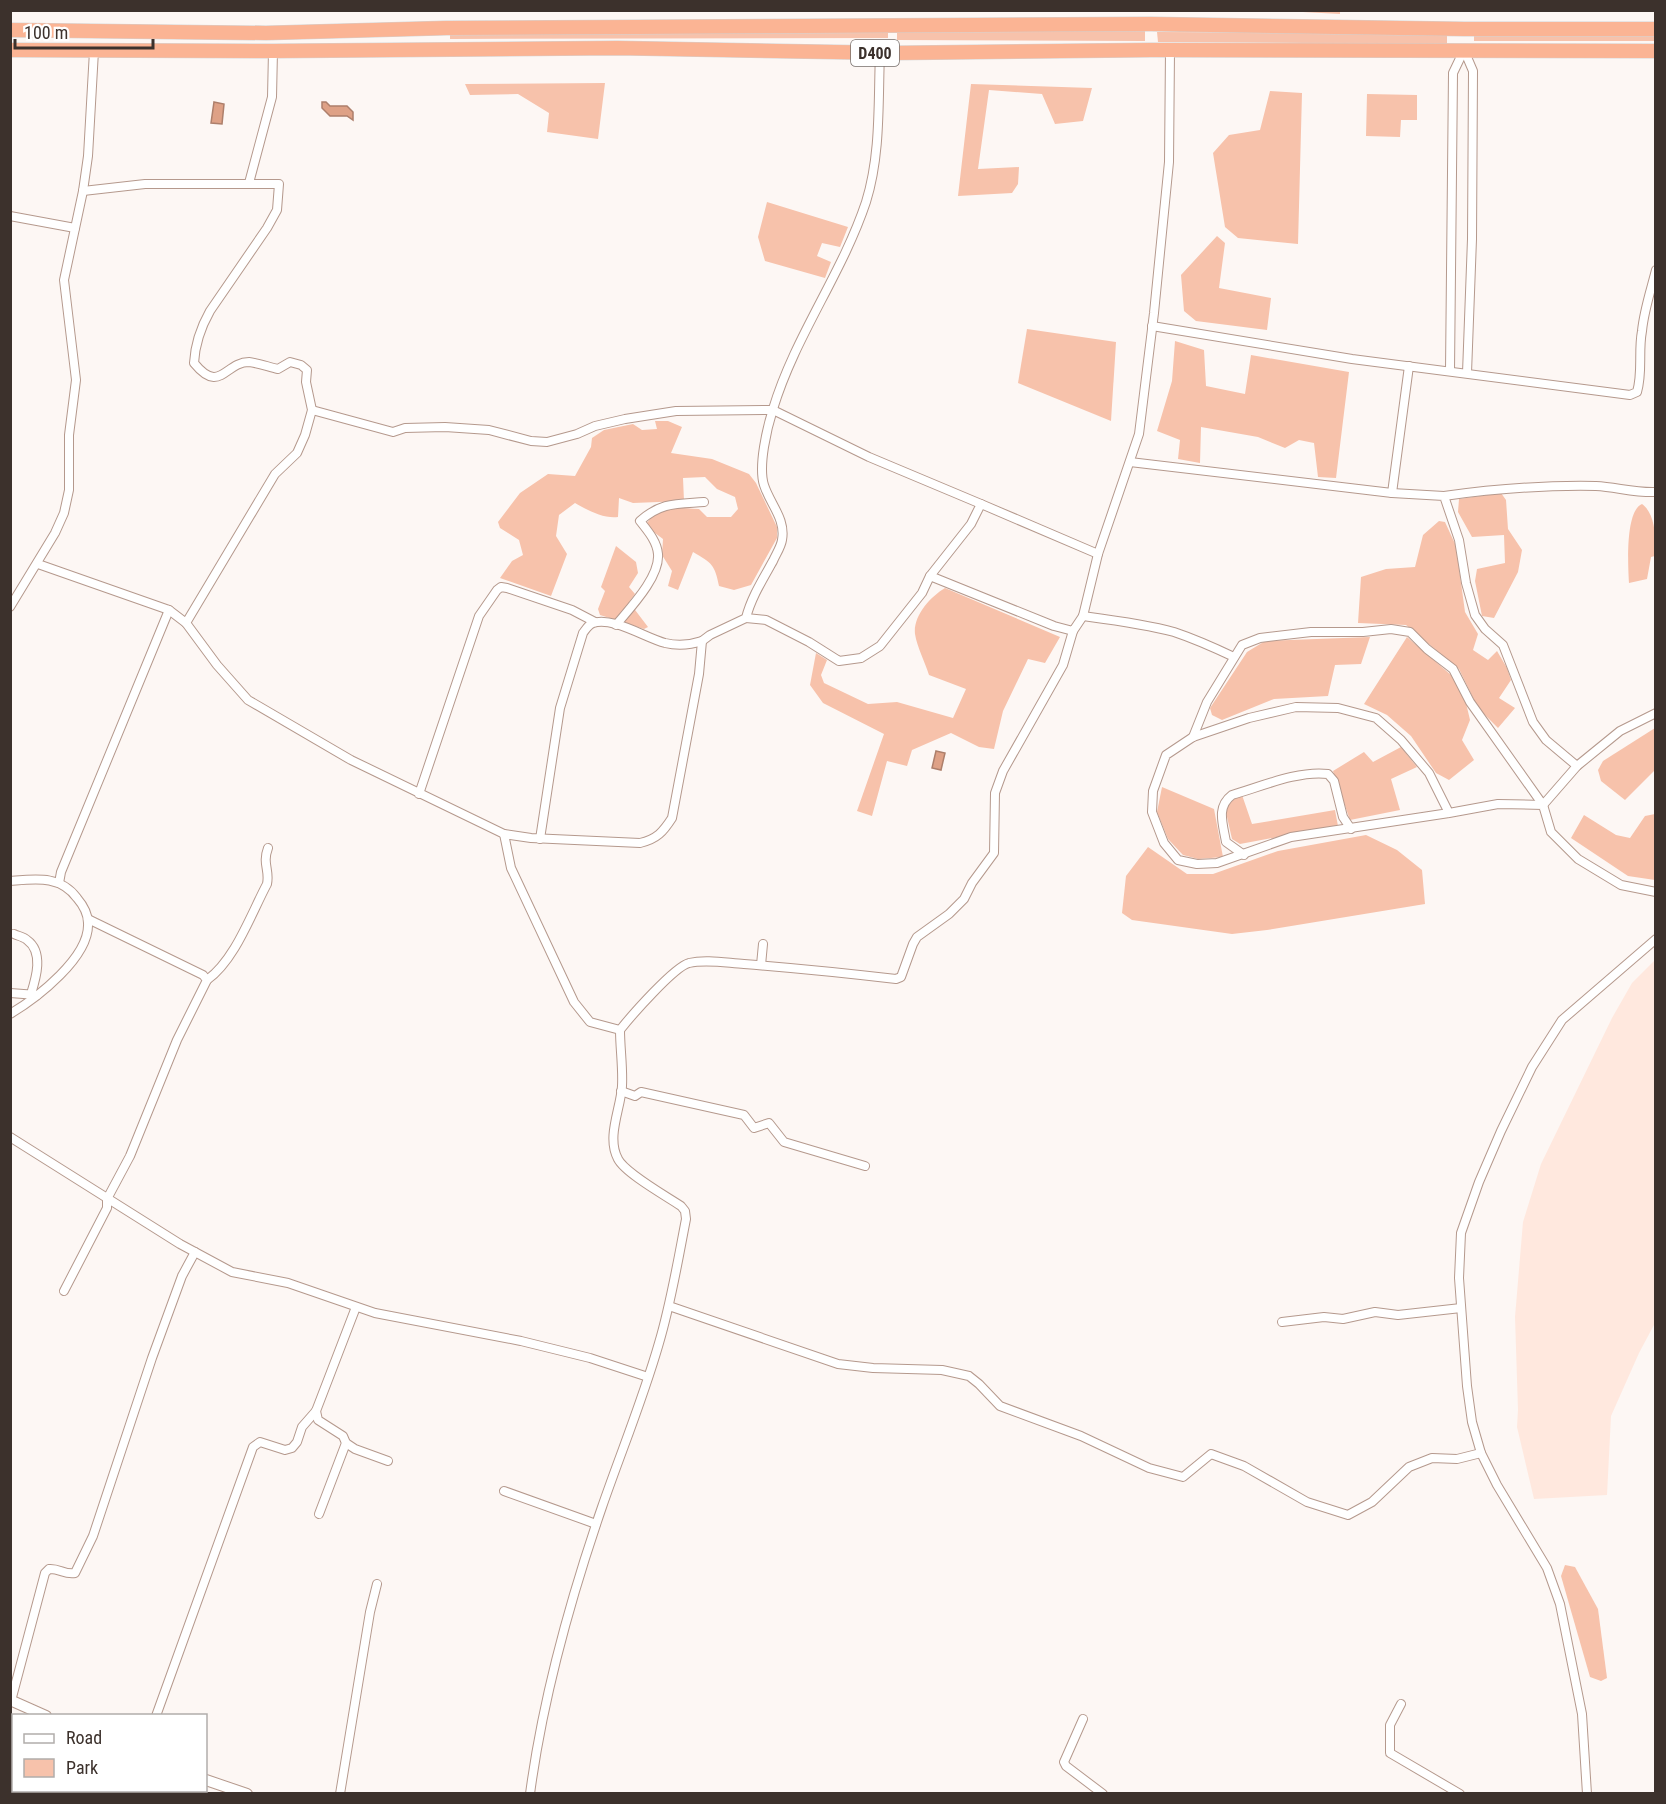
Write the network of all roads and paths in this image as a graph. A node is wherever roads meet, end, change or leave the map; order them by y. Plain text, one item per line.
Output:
1 (1464, 29) junction
2 (1656, 29) edge
3 (10, 30) edge
4 (95, 31) junction
5 (10, 50) edge
6 (1464, 50) junction
7 (94, 51) junction
8 (273, 51) junction
9 (1170, 51) junction
10 (1656, 51) edge
11 (880, 53) junction
12 (249, 183) junction
13 (83, 190) junction
14 (10, 216) edge
15 (75, 228) junction
16 (1656, 270) edge
17 (1152, 326) junction
18 (1409, 366) junction
19 (1450, 371) junction
20 (1467, 373) junction
21 (312, 410) junction
22 (772, 411) junction
23 (1130, 462) junction
24 (1656, 492) edge
25 (1392, 493) junction
26 (1444, 496) junction
27 (704, 502) dead end
28 (981, 504) junction
29 (1098, 554) junction
30 (38, 564) junction
31 (930, 576) junction
32 (10, 607) edge
33 (169, 610) junction
34 (1083, 616) junction
35 (746, 618) junction
36 (595, 622) junction
37 (186, 623) junction
38 (616, 625) junction
39 (1072, 631) junction
40 (702, 641) junction
41 (1234, 657) junction
42 (1656, 713) edge
43 (1193, 737) junction
44 (1578, 766) junction
45 (419, 794) junction
46 (1543, 805) junction
47 (1449, 813) junction
48 (1351, 829) junction
49 (504, 834) junction
50 (540, 839) junction
51 (268, 848) dead end
52 (1244, 855) junction
53 (10, 881) edge
54 (59, 882) junction
55 (1656, 892) edge
56 (88, 919) junction
57 (14, 934) dead end
58 (1656, 939) edge
59 (763, 944) dead end
60 (761, 965) junction
61 (207, 980) junction
62 (10, 993) edge
63 (34, 995) junction
64 (10, 1014) edge
65 (620, 1030) junction
66 (621, 1091) junction
67 (10, 1137) edge
68 (865, 1166) dead end
69 (108, 1199) junction
70 (195, 1252) junction
71 (64, 1291) dead end
72 (669, 1306) junction
73 (356, 1307) junction
74 (1461, 1308) junction
75 (1282, 1322) dead end
76 (648, 1377) junction
77 (316, 1411) junction
78 (346, 1443) junction
79 (1481, 1453) junction
80 (388, 1461) dead end
81 (504, 1491) dead end
82 (319, 1514) dead end
83 (596, 1524) junction
84 (377, 1584) dead end
85 (11, 1700) edge
86 (1401, 1704) dead end
87 (42, 1714) edge
88 (157, 1714) edge
89 (1083, 1719) dead end
90 (207, 1780) edge
91 (245, 1793) edge
92 (340, 1794) edge
93 (530, 1794) edge
94 (1103, 1794) edge
95 (1460, 1794) edge
96 (1587, 1794) edge

1 - 2 highway, D400
1 - 4 highway, D400
1 - 6 highway
3 - 4 highway, D400
4 - 7 highway
5 - 7 highway, D400
6 - 9 highway, D400
6 - 10 highway, D400
6 - 19 street
6 - 20 street
7 - 8 highway, D400
7 - 13 street
8 - 11 highway, D400
8 - 12 street
9 - 11 highway, D400
9 - 17 street
11 - 22 street
12 - 13 street
12 - 21 street
13 - 15 street
14 - 15 street
15 - 30 street
16 - 20 street
17 - 18 street
17 - 23 street
18 - 19 street
18 - 25 street
19 - 20 street
21 - 22 street
21 - 37 street
22 - 28 street
22 - 35 street
23 - 25 street
23 - 29 street
24 - 26 street
25 - 26 street
26 - 44 street
27 - 38 street
28 - 29 street
28 - 31 street
29 - 34 street
30 - 32 street
30 - 33 street
31 - 35 street
31 - 39 street
33 - 37 street
33 - 54 street
34 - 39 street
34 - 41 street
35 - 40 street
36 - 38 street
36 - 45 street
36 - 50 street
37 - 45 street
38 - 40 street
39 - 60 street
40 - 50 street
41 - 43 street
41 - 46 street
42 - 44 street
43 - 47 street
43 - 52 street
44 - 46 street
45 - 49 street
46 - 47 street
46 - 55 street
47 - 48 street
48 - 52 street
48 - 52 street
49 - 50 street
49 - 65 street
51 - 61 street
53 - 54 street
54 - 56 street
56 - 61 street
56 - 63 street
57 - 63 street
58 - 74 street
59 - 60 street
60 - 65 street
61 - 69 street
62 - 63 street
63 - 64 street
65 - 66 street
66 - 68 street
66 - 72 street
67 - 69 street
69 - 70 street
69 - 71 street
70 - 73 street
70 - 85 street
72 - 76 street
72 - 79 street
73 - 76 street
73 - 77 street
74 - 75 street
74 - 79 street
76 - 83 street
77 - 78 street
77 - 88 street
78 - 80 street
78 - 82 street
79 - 96 street
81 - 83 street
83 - 93 street
84 - 92 street
85 - 87 street
86 - 95 street
89 - 94 street
90 - 91 street

